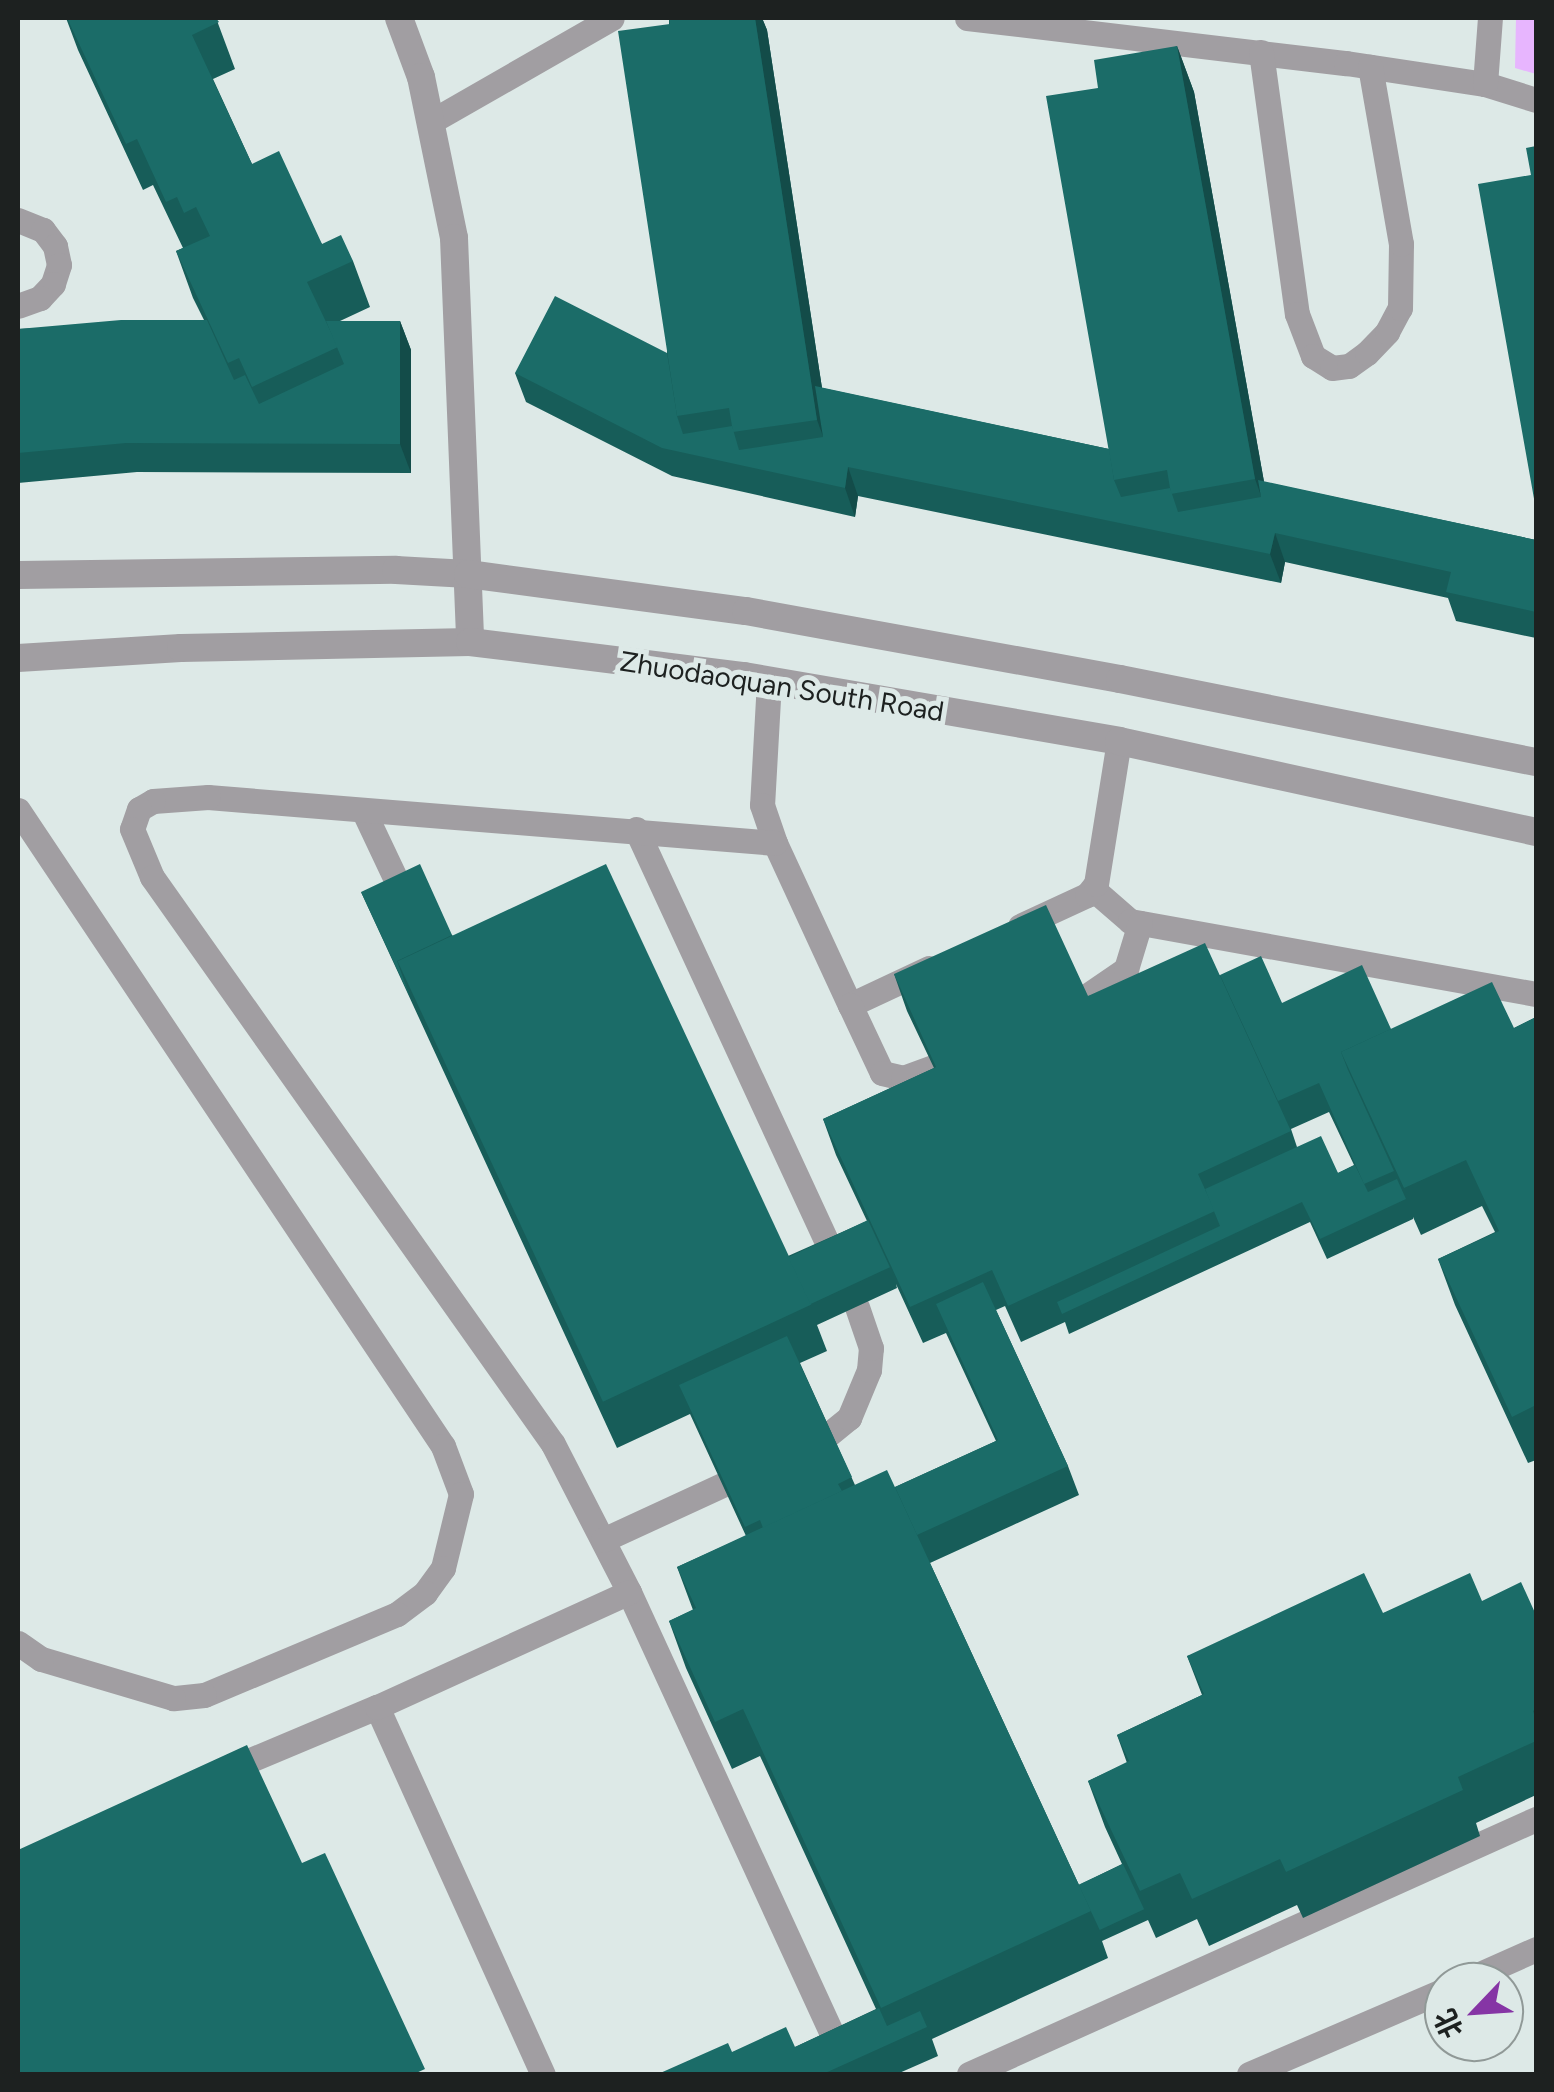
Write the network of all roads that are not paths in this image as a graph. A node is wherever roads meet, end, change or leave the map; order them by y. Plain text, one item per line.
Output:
1 (399, 18) edge
2 (612, 18) edge
3 (967, 18) edge
4 (1490, 18) edge
5 (1163, 30) edge
6 (1261, 52) junction
7 (1370, 68) junction
8 (1485, 84) junction
9 (1536, 100) edge
10 (432, 121) junction
11 (18, 220) edge
12 (18, 306) edge
13 (468, 574) junction
14 (18, 576) edge
15 (470, 642) junction
16 (18, 658) edge
17 (768, 680) junction
18 (1119, 741) junction
19 (1536, 762) edge
20 (18, 810) edge
21 (364, 812) junction
22 (636, 830) junction
23 (1536, 832) edge
24 (775, 843) junction
25 (399, 886) edge
26 (1093, 889) junction
27 (1140, 922) junction
28 (1002, 934) edge
29 (952, 958) edge
30 (1536, 994) edge
31 (1084, 997) edge
32 (850, 1005) junction
33 (933, 1068) edge
34 (836, 1259) edge
35 (857, 1306) edge
36 (830, 1434) edge
37 (722, 1484) edge
38 (603, 1540) junction
39 (629, 1592) junction
40 (18, 1644) edge
41 (377, 1708) junction
42 (198, 1782) edge
43 (1536, 1819) edge
44 (1536, 1949) edge
45 (1507, 1962) edge
46 (1424, 1999) edge
47 (843, 2058) edge
48 (542, 2074) edge
49 (968, 2074) edge
50 (1249, 2074) edge

1 - 10 street
2 - 10 lane
3 - 5 lane
4 - 8 lane
5 - 6 lane
6 - 7 lane
6 - 7 lane
7 - 8 lane
8 - 9 lane
10 - 13 street
11 - 12 lane
13 - 14 street
13 - 15 street
13 - 19 street
15 - 16 street, Zhuodaoquan South Road
15 - 17 street, Zhuodaoquan South Road
17 - 18 street, Zhuodaoquan South Road
17 - 24 lane
18 - 23 street, Zhuodaoquan South Road
18 - 26 lane
20 - 40 lane
21 - 22 lane
21 - 25 lane
21 - 38 lane
22 - 24 lane
22 - 34 lane
24 - 32 lane
26 - 27 lane
26 - 28 lane
27 - 30 lane
27 - 31 lane
29 - 32 lane
32 - 33 lane
35 - 36 lane
37 - 38 lane
38 - 39 lane
39 - 41 lane
39 - 47 lane
41 - 42 lane
41 - 48 lane
43 - 49 lane
44 - 45 lane
46 - 50 lane

